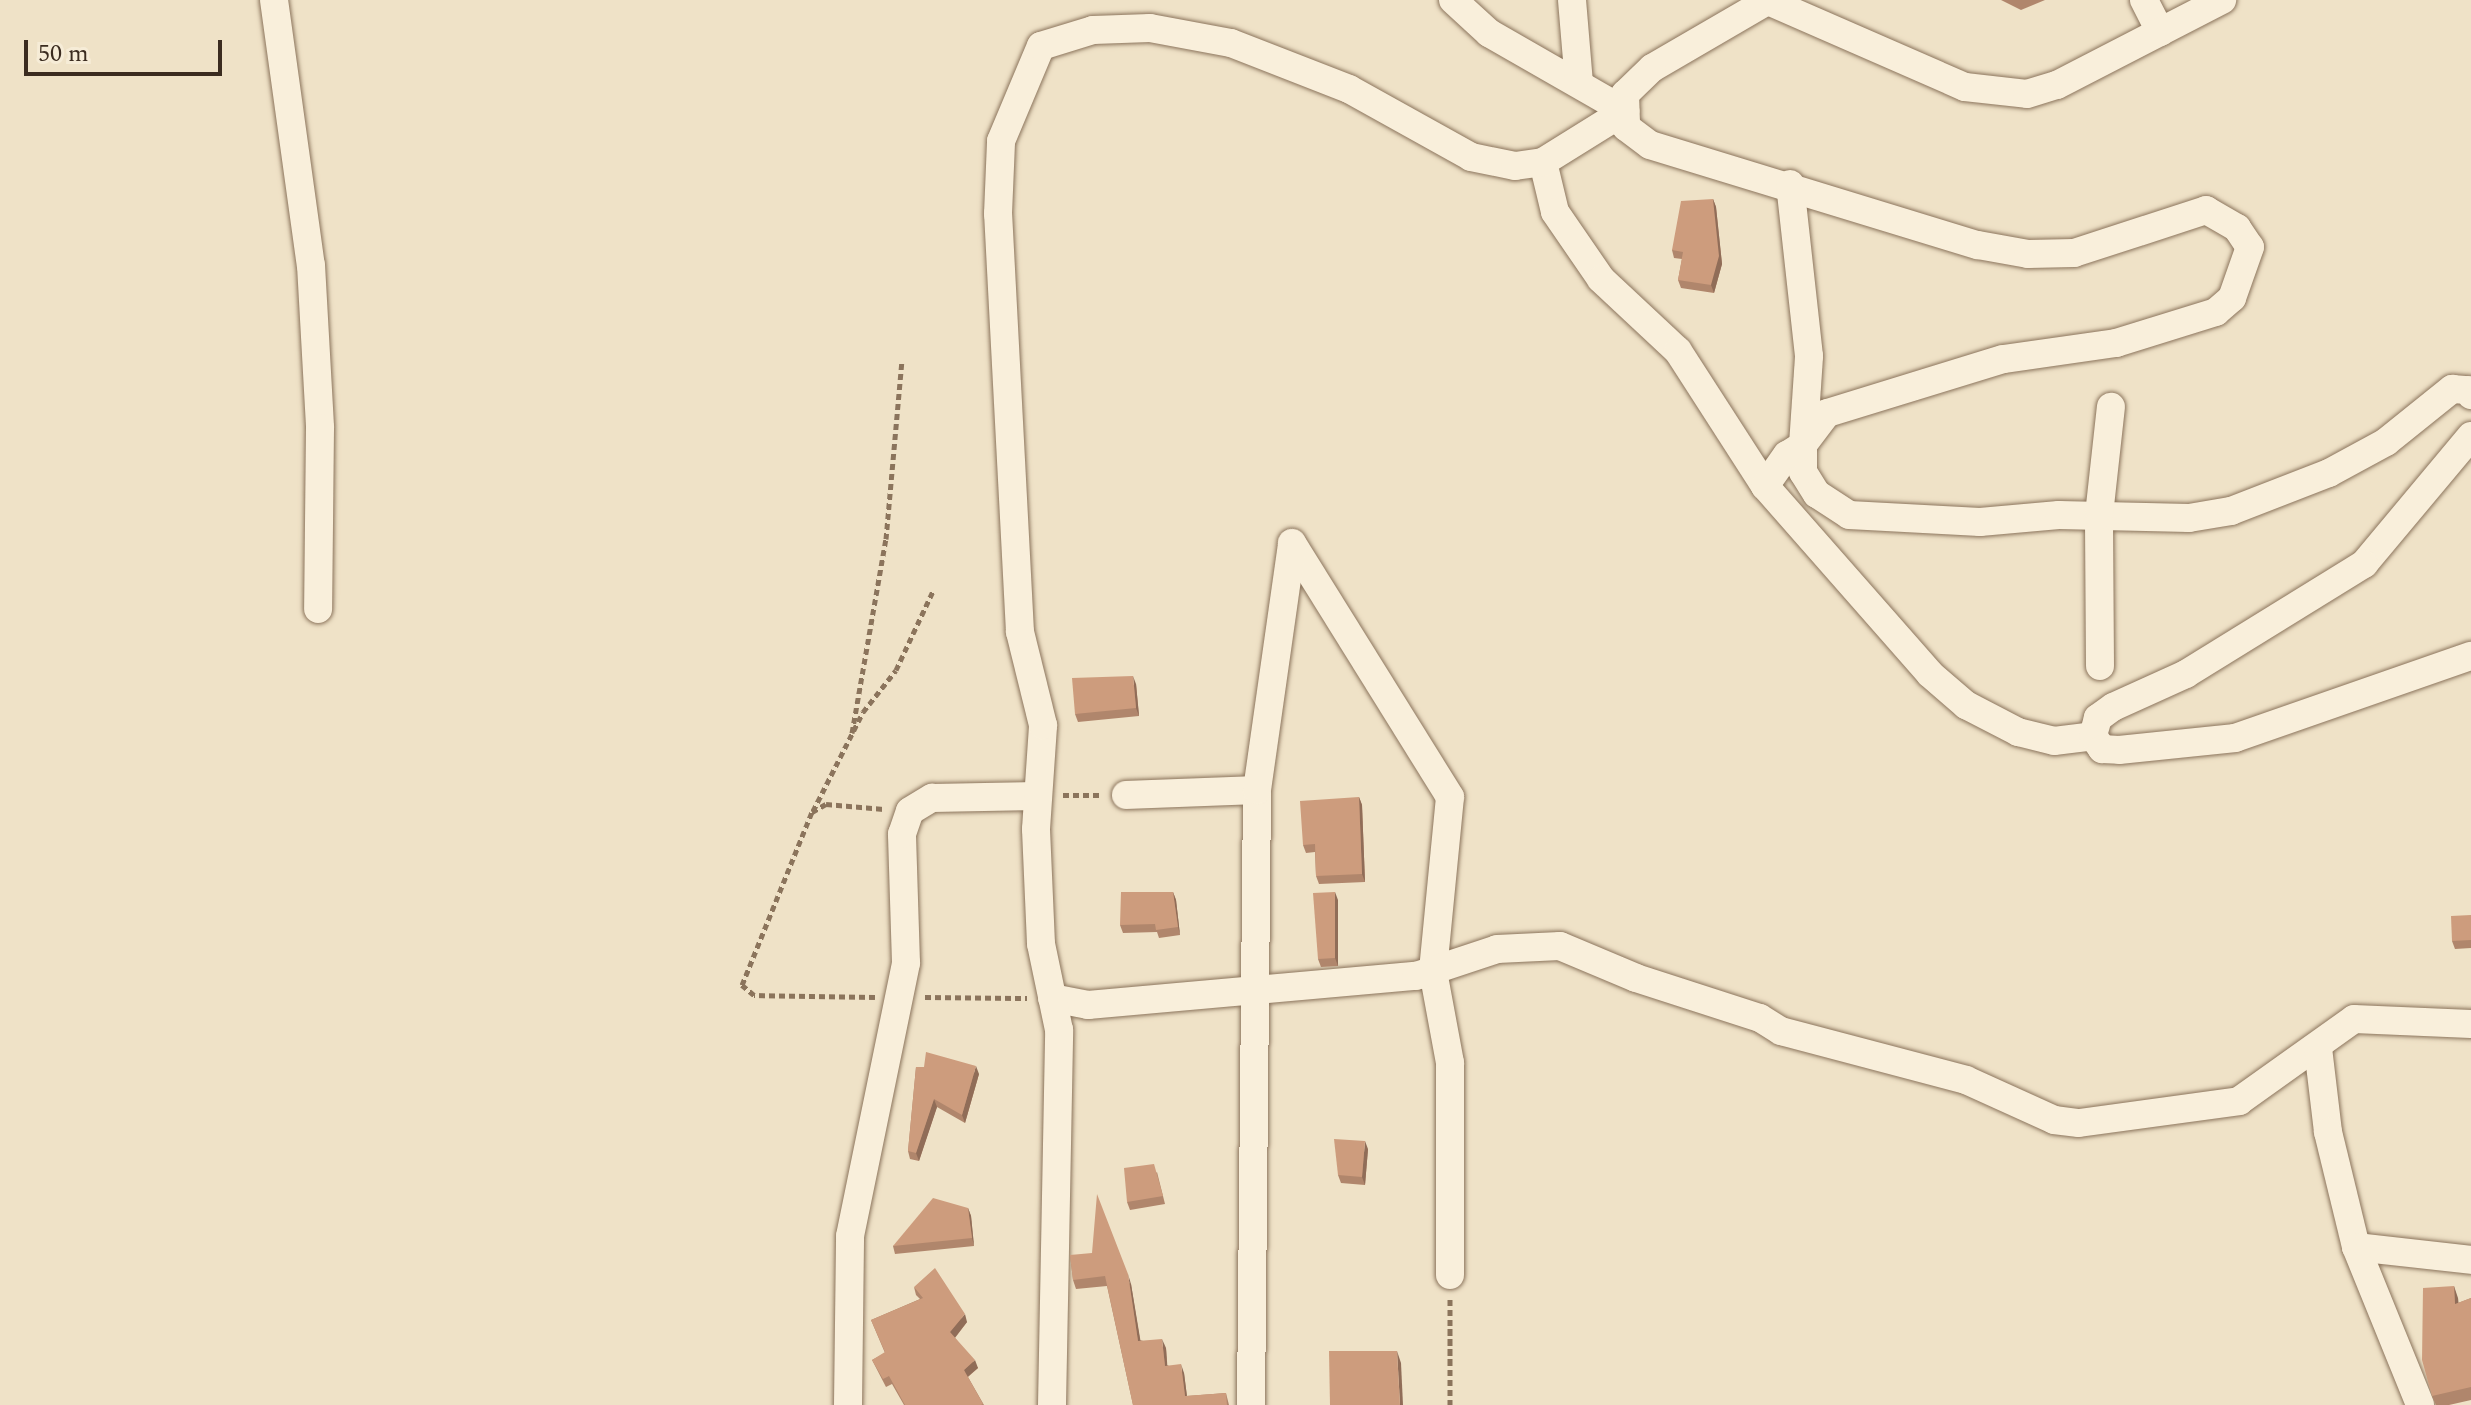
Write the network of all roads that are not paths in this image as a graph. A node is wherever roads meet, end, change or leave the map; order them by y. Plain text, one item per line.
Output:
1 (274, 0) edge
2 (1453, 0) edge
3 (1572, 0) edge
4 (1768, 0) edge
5 (2144, 0) edge
6 (2222, 0) edge
7 (2160, 32) junction
8 (1579, 83) junction
9 (1625, 111) junction
10 (1543, 162) junction
11 (1790, 184) junction
12 (2470, 390) edge
13 (2111, 407) dead end
14 (2471, 436) edge
15 (1803, 445) junction
16 (1765, 486) junction
17 (2099, 515) junction
18 (318, 609) dead end
19 (2471, 656) edge
20 (2100, 666) dead end
21 (2093, 736) junction
22 (1257, 790) junction
23 (1126, 795) road end
24 (1037, 796) junction
25 (1433, 971) junction
26 (1256, 987) junction
27 (1052, 998) junction
28 (2471, 1024) edge
29 (2318, 1048) junction
30 (2356, 1247) junction
31 (2471, 1260) edge
32 (1450, 1275) road end
33 (848, 1405) edge
34 (1052, 1405) edge
35 (1251, 1405) edge
36 (2420, 1405) edge

1 - 18 street
2 - 8 street
3 - 8 street
4 - 7 street
4 - 9 street
5 - 7 street
6 - 7 street
8 - 9 street
9 - 10 street
9 - 11 street
10 - 16 street
10 - 24 street
11 - 15 street
11 - 15 street
12 - 17 street
13 - 17 street
14 - 21 street
15 - 16 street
15 - 17 street
16 - 21 street
17 - 20 street
19 - 21 street
22 - 23 street
22 - 25 street
22 - 26 street
24 - 27 street
24 - 33 street
25 - 26 street
25 - 29 street
25 - 32 street
26 - 27 street
26 - 35 street
27 - 34 street
28 - 29 street
29 - 30 street
30 - 31 street
30 - 36 street

